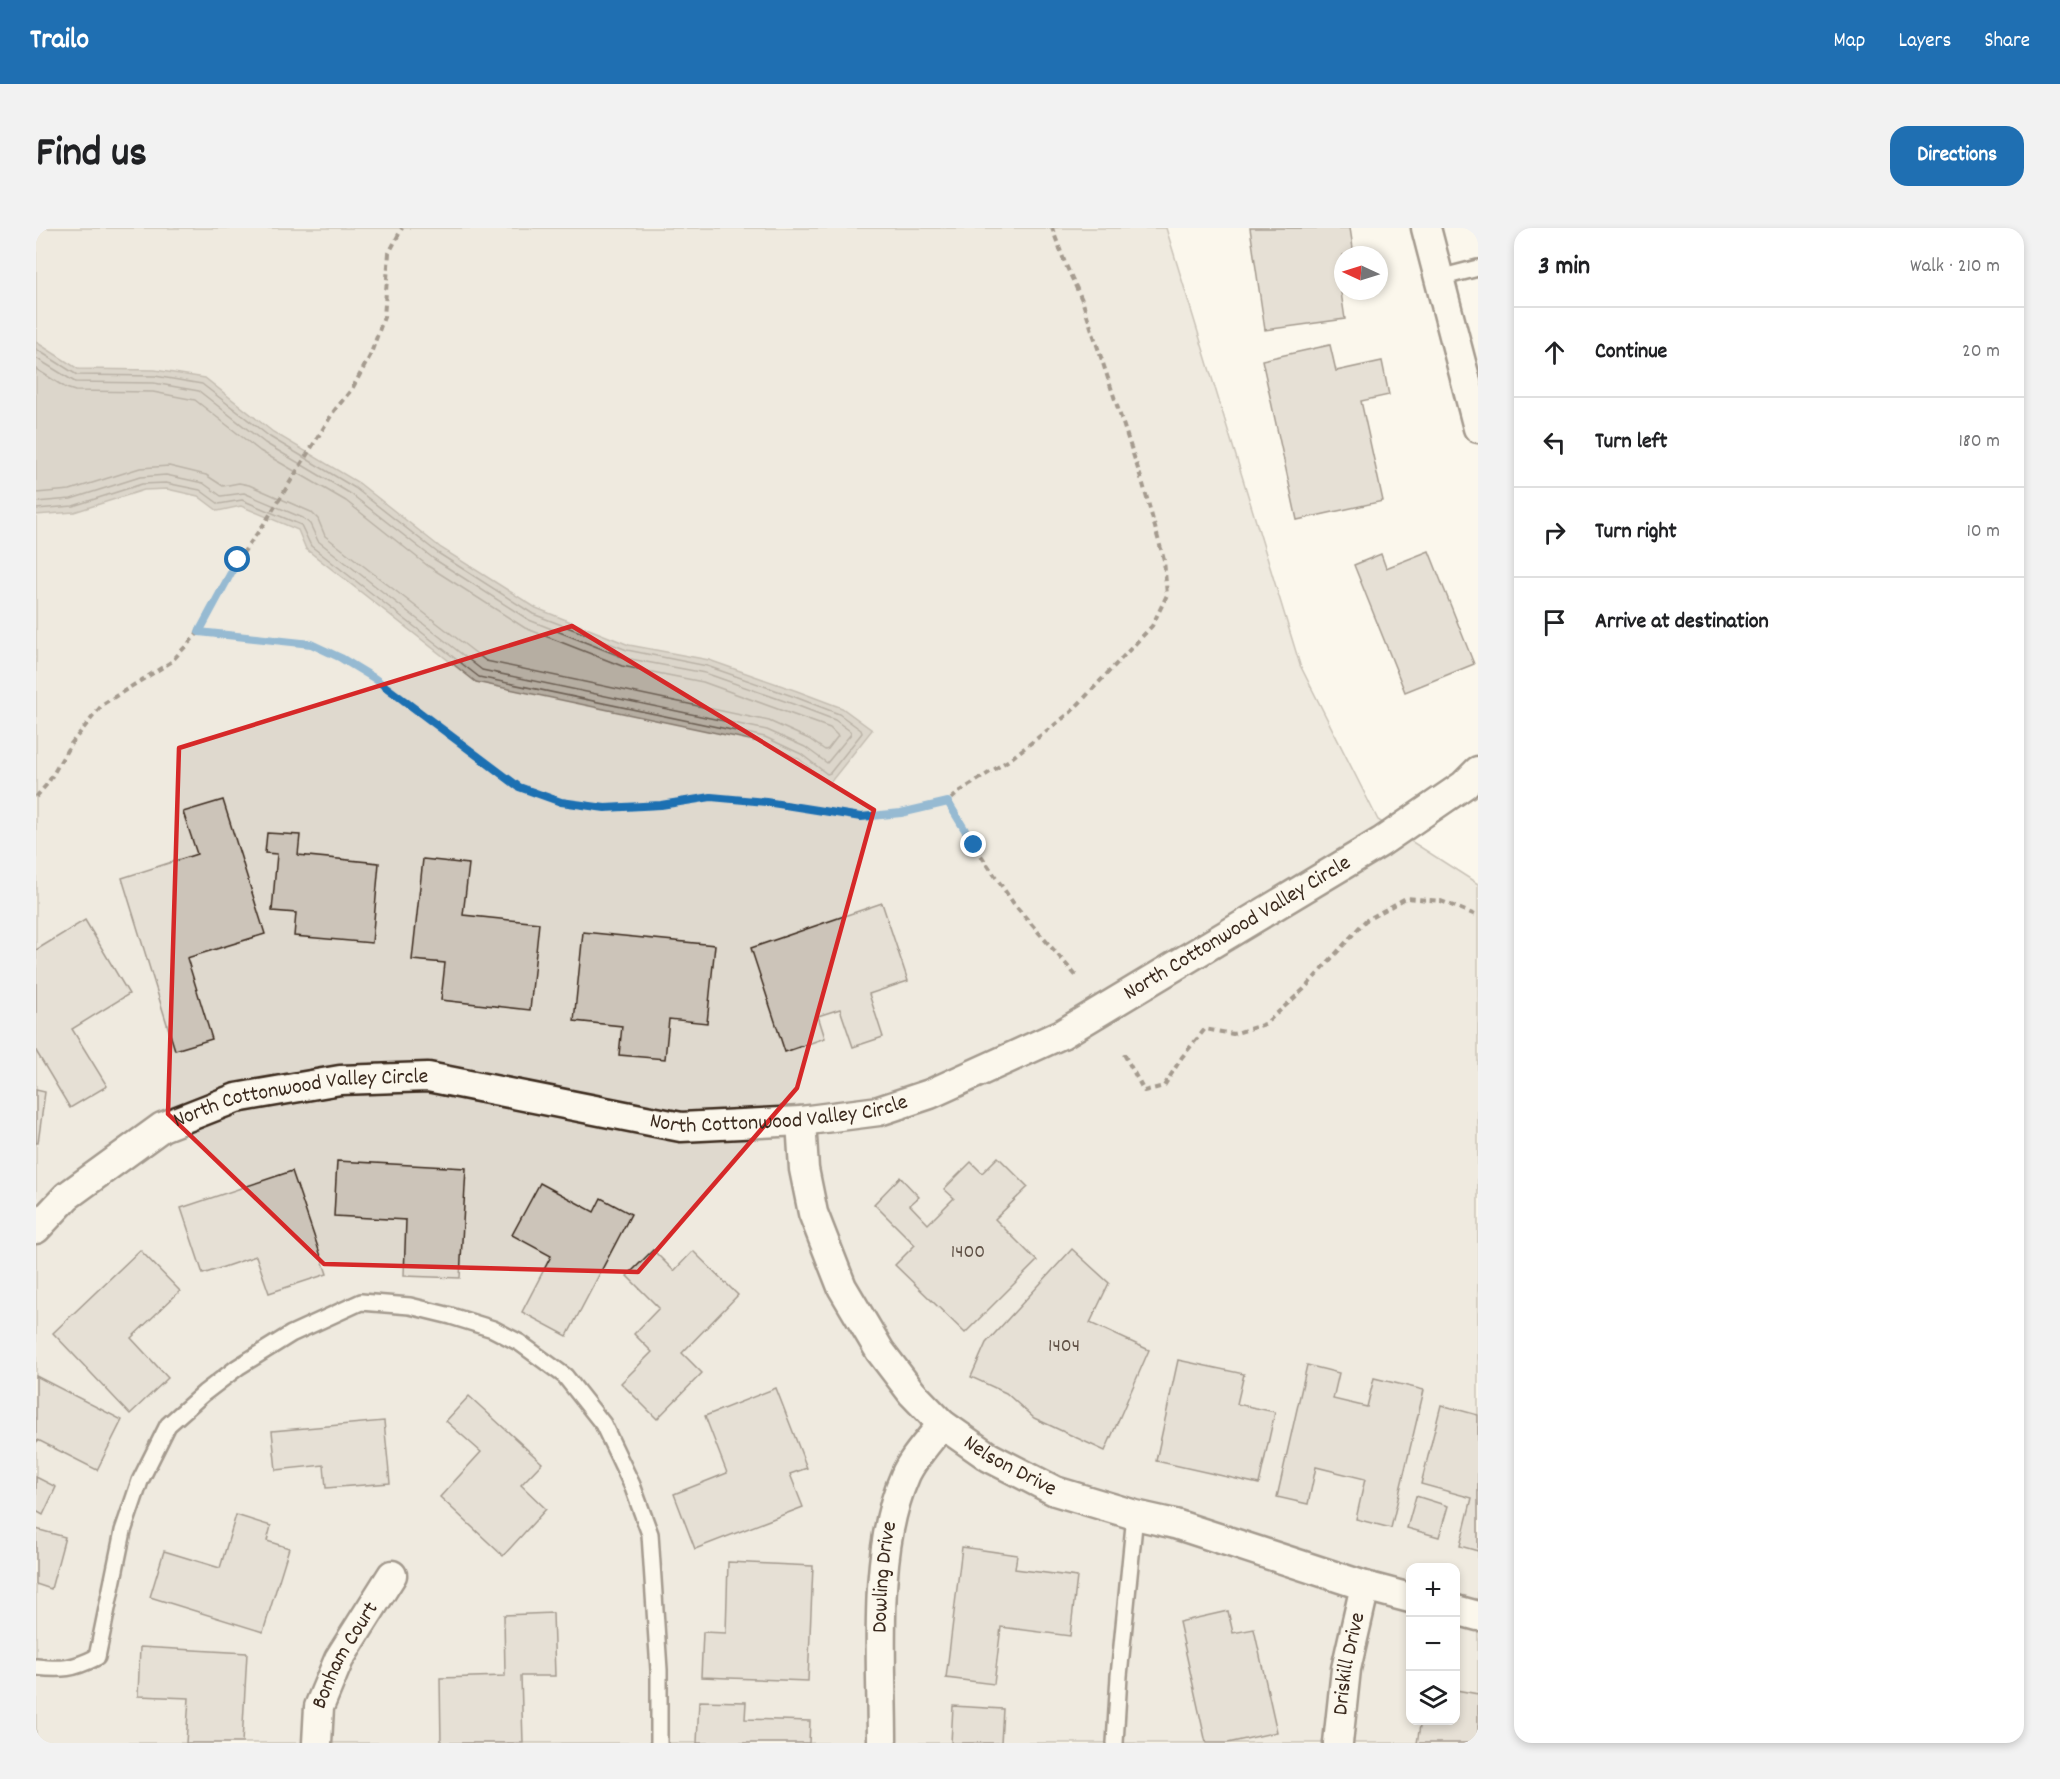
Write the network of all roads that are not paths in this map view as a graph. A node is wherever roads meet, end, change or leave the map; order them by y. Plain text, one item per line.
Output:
1 (1426, 228) edge
2 (1478, 268) edge
3 (1439, 278) junction
4 (1478, 428) edge
5 (1478, 771) edge
6 (801, 1120) junction
7 (36, 1229) edge
8 (942, 1424) junction
9 (1135, 1515) junction
10 (392, 1575) dead end
11 (1365, 1586) junction
12 (1406, 1597) edge
13 (1460, 1611) edge
14 (1478, 1616) edge
15 (36, 1667) edge
16 (317, 1743) edge
17 (658, 1743) edge
18 (882, 1743) edge
19 (1115, 1743) edge
20 (1338, 1743) edge

1 - 3 street
2 - 3 lane
3 - 4 street
5 - 6 street, North Cottonwood Valley Circle
6 - 7 street, North Cottonwood Valley Circle
6 - 8 street, Nelson Drive
8 - 9 street, Nelson Drive
8 - 18 street, Dowling Drive
9 - 11 street, Nelson Drive
9 - 19 lane
10 - 16 street, Bonham Court
11 - 12 street, Nelson Drive
11 - 20 street, Driskill Drive
13 - 14 street
15 - 17 lane

